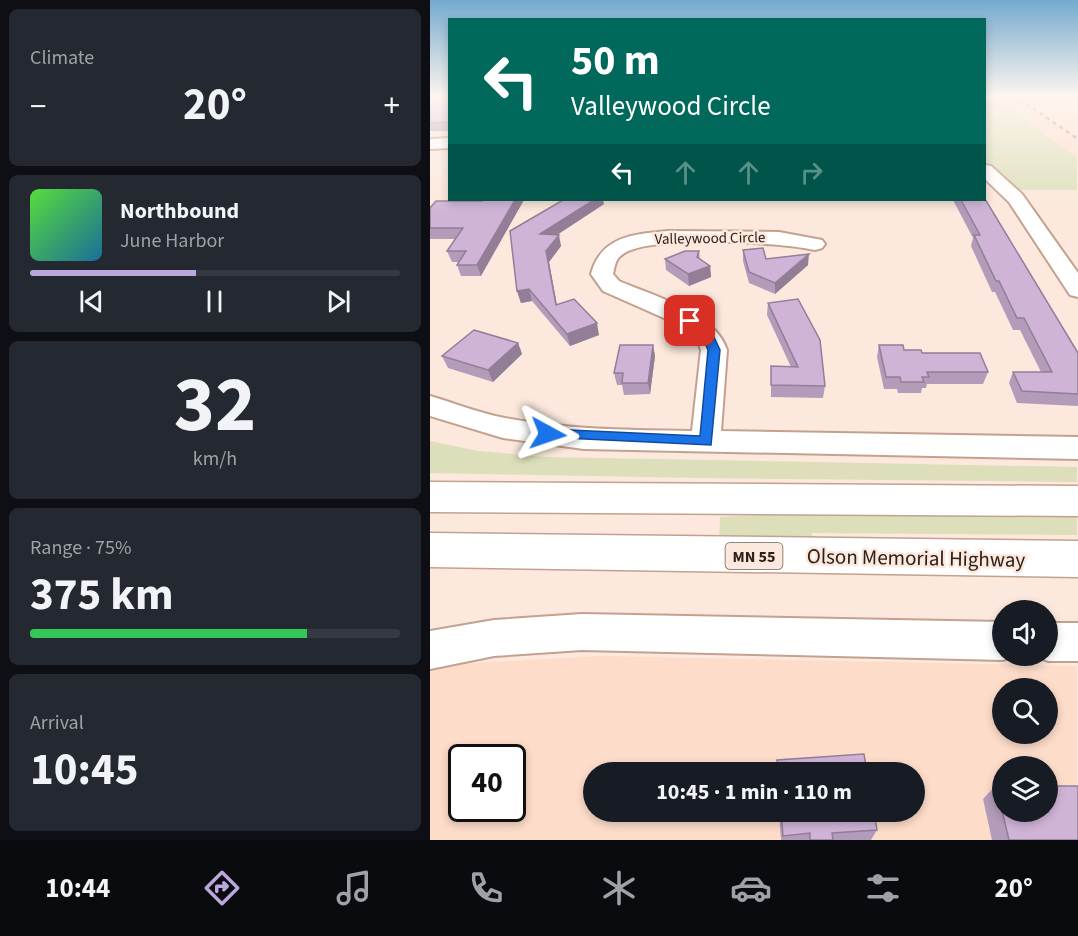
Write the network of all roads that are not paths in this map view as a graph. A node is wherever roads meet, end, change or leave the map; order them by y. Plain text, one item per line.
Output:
1 (448, 143) edge
2 (430, 144) edge
3 (986, 171) edge
4 (815, 244) dead end
5 (1078, 290) edge
6 (430, 406) edge
7 (706, 441) junction
8 (1078, 448) edge
9 (430, 496) edge
10 (1078, 501) edge
11 (430, 550) edge
12 (1078, 559) edge
13 (992, 641) edge
14 (1058, 642) edge
15 (1078, 642) edge
16 (430, 650) edge

1 - 2 street
3 - 5 street
4 - 7 street, Valleywood Circle
6 - 7 street
7 - 8 street
9 - 10 highway
11 - 12 highway, Olson Memorial Highway / MN 55
13 - 16 street
14 - 15 street

